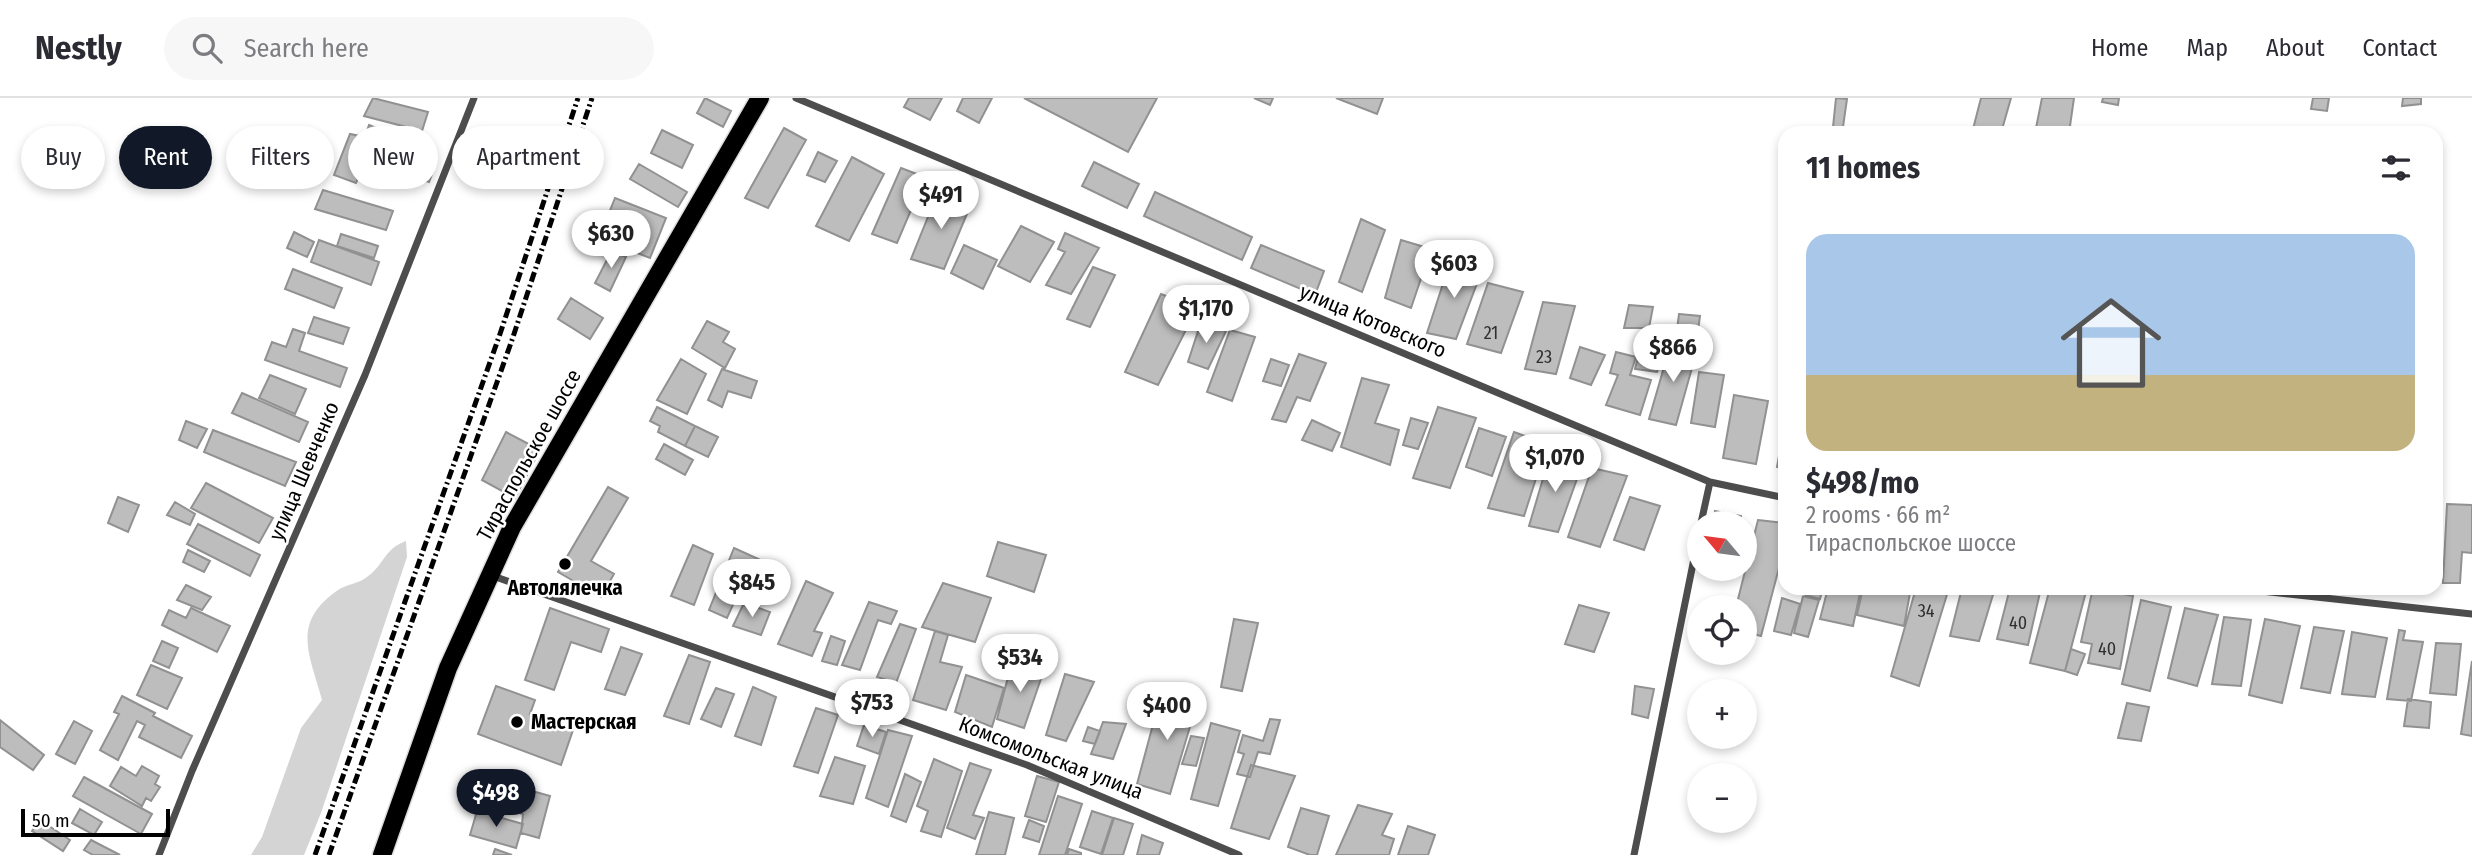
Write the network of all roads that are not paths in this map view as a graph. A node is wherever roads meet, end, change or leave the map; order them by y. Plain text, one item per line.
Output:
1 (474, 98) edge
2 (760, 98) edge
3 (796, 98) edge
4 (1710, 482) junction
5 (1778, 497) edge
6 (1704, 511) edge
7 (490, 575) junction
8 (1689, 581) edge
9 (2298, 595) edge
10 (2472, 614) edge
11 (159, 855) edge
12 (382, 855) edge
13 (1239, 855) edge
14 (1633, 855) edge

1 - 11 street, улица Шевченко
2 - 7 main road, Тираспольское шоссе
3 - 4 street, улица Котовского
4 - 5 street, улица Котовского
4 - 6 street
7 - 12 main road, Тираспольское шоссе
7 - 13 street, Комсомольская улица
8 - 14 street
9 - 10 street

